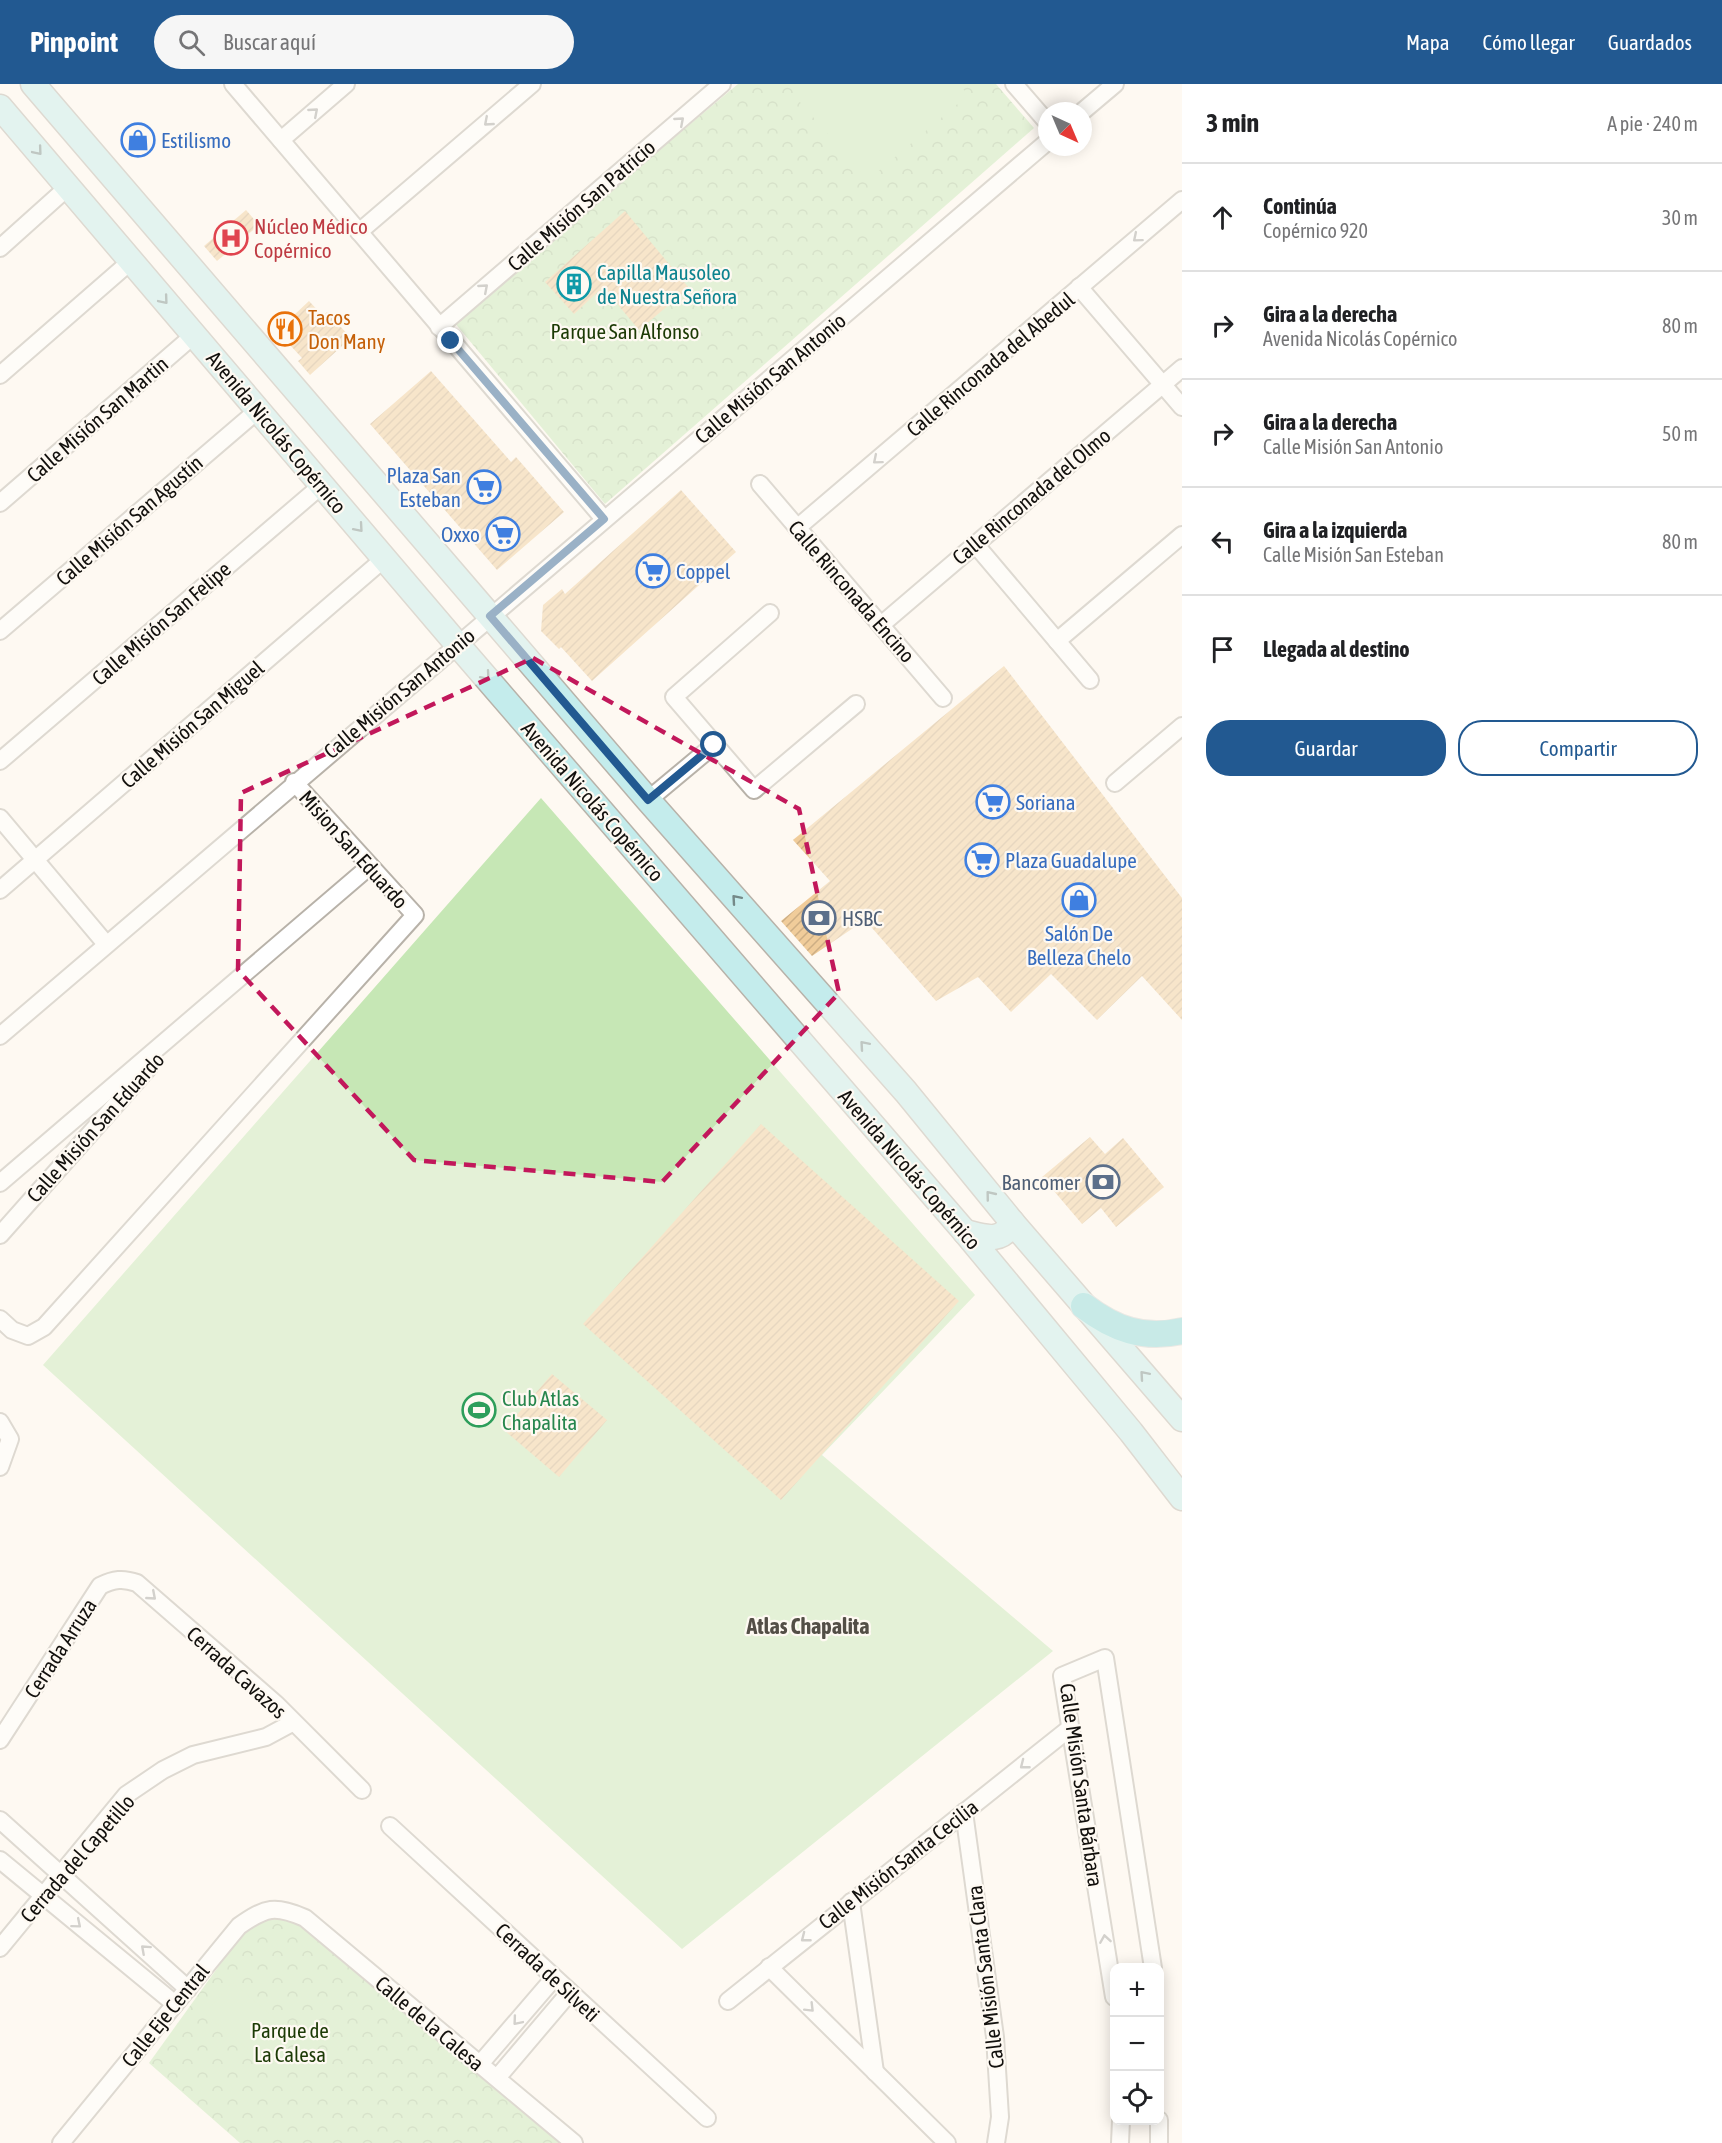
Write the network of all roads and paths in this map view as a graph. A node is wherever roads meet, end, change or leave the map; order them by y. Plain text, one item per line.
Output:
1 (33, 84) edge
2 (233, 84) edge
3 (346, 84) edge
4 (532, 84) edge
5 (722, 84) edge
6 (1014, 84) edge
7 (1115, 84) edge
8 (1092, 103) edge
9 (1038, 112) edge
10 (2, 114) edge
11 (281, 140) junction
12 (1038, 150) edge
13 (68, 187) junction
14 (1182, 200) edge
15 (359, 232) junction
16 (0, 248) edge
17 (131, 261) junction
18 (1079, 287) junction
19 (440, 327) junction
20 (194, 335) junction
21 (1182, 368) edge
22 (0, 375) edge
23 (1162, 384) junction
24 (1182, 407) edge
25 (258, 410) junction
26 (760, 484) dead end
27 (322, 485) junction
28 (0, 503) edge
29 (604, 519) junction
30 (797, 528) junction
31 (1182, 535) edge
32 (975, 544) junction
33 (385, 558) junction
34 (771, 613) dead end
35 (490, 616) junction
36 (880, 625) junction
37 (0, 631) edge
38 (1057, 641) junction
39 (457, 644) junction
40 (1090, 680) dead end
41 (943, 698) dead end
42 (856, 704) dead end
43 (1182, 726) edge
44 (714, 745) junction
45 (0, 761) edge
46 (294, 783) junction
47 (1115, 783) dead end
48 (648, 800) junction
49 (0, 818) edge
50 (35, 860) junction
51 (370, 866) junction
52 (0, 890) edge
53 (106, 944) junction
54 (190, 1020) junction
55 (0, 1036) edge
56 (0, 1183) edge
57 (1012, 1222) junction
58 (965, 1232) junction
59 (0, 1235) edge
60 (1084, 1306) junction
61 (0, 1319) edge
62 (1182, 1331) edge
63 (1182, 1419) edge
64 (0, 1422) edge
65 (0, 1467) edge
66 (1182, 1498) edge
67 (100, 1587) joint
68 (292, 1723) junction
69 (1070, 1728) junction
70 (0, 1740) edge
71 (362, 1790) dead end
72 (964, 1812) junction
73 (0, 1820) edge
74 (390, 1826) dead end
75 (0, 1860) edge
76 (61, 1873) junction
77 (43, 1895) junction
78 (851, 1902) junction
79 (283, 1909) joint
80 (0, 1948) edge
81 (1152, 1963) edge
82 (769, 1967) junction
83 (1110, 1973) edge
84 (554, 1978) junction
85 (188, 1989) junction
86 (570, 1992) junction
87 (728, 2001) dead end
88 (175, 2004) junction
89 (480, 2064) junction
90 (875, 2072) junction
91 (497, 2078) junction
92 (707, 2118) dead end
93 (1121, 2125) edge
94 (1159, 2125) edge
95 (61, 2143) edge
96 (574, 2143) edge
97 (947, 2143) edge
98 (996, 2143) edge
99 (1120, 2143) edge
100 (1159, 2143) edge

1 - 35 street, Avenida Nicolás Copérnico
2 - 11 street
11 -> 3 street
4 -> 15 street
19 -> 5 street, Calle Misión San Patricio
6 - 9 street
7 - 8 street
10 -> 13 street, Avenida Nicolás Copérnico
11 - 15 street
12 - 29 street, Calle Misión San Antonio
13 - 16 street
13 - 17 street, Avenida Nicolás Copérnico
14 -> 18 street, Calle Rinconada del Abedul
15 - 19 street
17 -> 20 street, Avenida Nicolás Copérnico
17 - 22 street
18 - 23 street
18 -> 30 street, Calle Rinconada del Abedul
19 - 29 street
20 - 25 street, Avenida Nicolás Copérnico
20 - 28 street, Calle Misión San Martin
21 - 23 street, Calle Rinconada del Olmo
23 - 24 street
23 - 32 street, Calle Rinconada del Olmo
25 - 27 street, Avenida Nicolás Copérnico
25 - 37 street, Calle Misión San Agustín
26 - 30 street, Calle Rinconada Encino
27 -> 33 street, Avenida Nicolás Copérnico
27 - 45 street, Calle Misión San Felipe
29 - 35 street, Calle Misión San Antonio
30 - 36 street, Calle Rinconada Encino
31 - 38 street
32 - 36 street, Calle Rinconada del Olmo
32 - 38 street
33 - 39 street, Avenida Nicolás Copérnico
33 - 50 street, Calle Misión San Miguel
34 - 44 street
35 - 39 street, Calle Misión San Antonio
35 - 48 street, Avenida Nicolás Copérnico
36 - 41 street, Calle Rinconada Encino
38 - 40 street
39 - 46 street, Calle Misión San Antonio
39 -> 58 street, Avenida Nicolás Copérnico
42 - 44 street
43 - 47 street
44 - 48 street
46 - 51 street, Mision San Eduardo
46 - 53 street, Calle Misión San Antonio
57 -> 48 street, Avenida Nicolás Copérnico
49 - 50 street
50 - 52 street, Calle Misión San Miguel
50 - 53 street
51 - 54 street, Calle Misión San Eduardo
51 - 61 street, Mision San Eduardo
53 - 55 street, Calle Misión San Antonio
54 - 56 street, Calle Misión San Eduardo
54 - 59 street, Calle Misión San Eduardo
57 - 58 street
57 - 60 street, Avenida Nicolás Copérnico
58 - 66 street, Avenida Nicolás Copérnico
60 - 62 main road
63 -> 60 street, Avenida Nicolás Copérnico
64 - 65 street
67 -> 68 street, Cerrada Cavazos
67 - 70 street, Cerrada Arruza
68 - 71 street, Cerrada Cavazos
68 - 76 street, Cerrada del Capetillo
69 -> 72 street, Calle Misión Santa Cecilia
69 - 81 street, Calle Misión Santa Bárbara
83 -> 69 street, Calle Misión Santa Bárbara
72 - 78 street, Calle Misión Santa Cecilia
72 - 98 street, Calle Misión Santa Clara
73 - 76 street
74 - 84 street, Cerrada de Silveti
75 - 77 street
76 - 77 street, Cerrada del Capetillo
85 -> 76 street
77 - 80 street, Cerrada del Capetillo
77 -> 88 street
78 -> 82 street, Calle Misión Santa Cecilia
78 - 90 street
79 - 85 street, Calle Eje Central
79 - 89 street, Calle de la Calesa
82 - 87 street, Calle Misión Santa Cecilia
82 -> 90 street
84 - 86 street, Cerrada de Silveti
84 -> 89 street
85 - 88 street, Calle Eje Central
86 - 91 street
86 - 92 street, Cerrada de Silveti
88 - 95 street, Calle Eje Central
89 - 91 street, Calle de la Calesa
90 - 97 street
91 - 96 street, Calle de la Calesa
93 - 99 street
94 - 100 street

